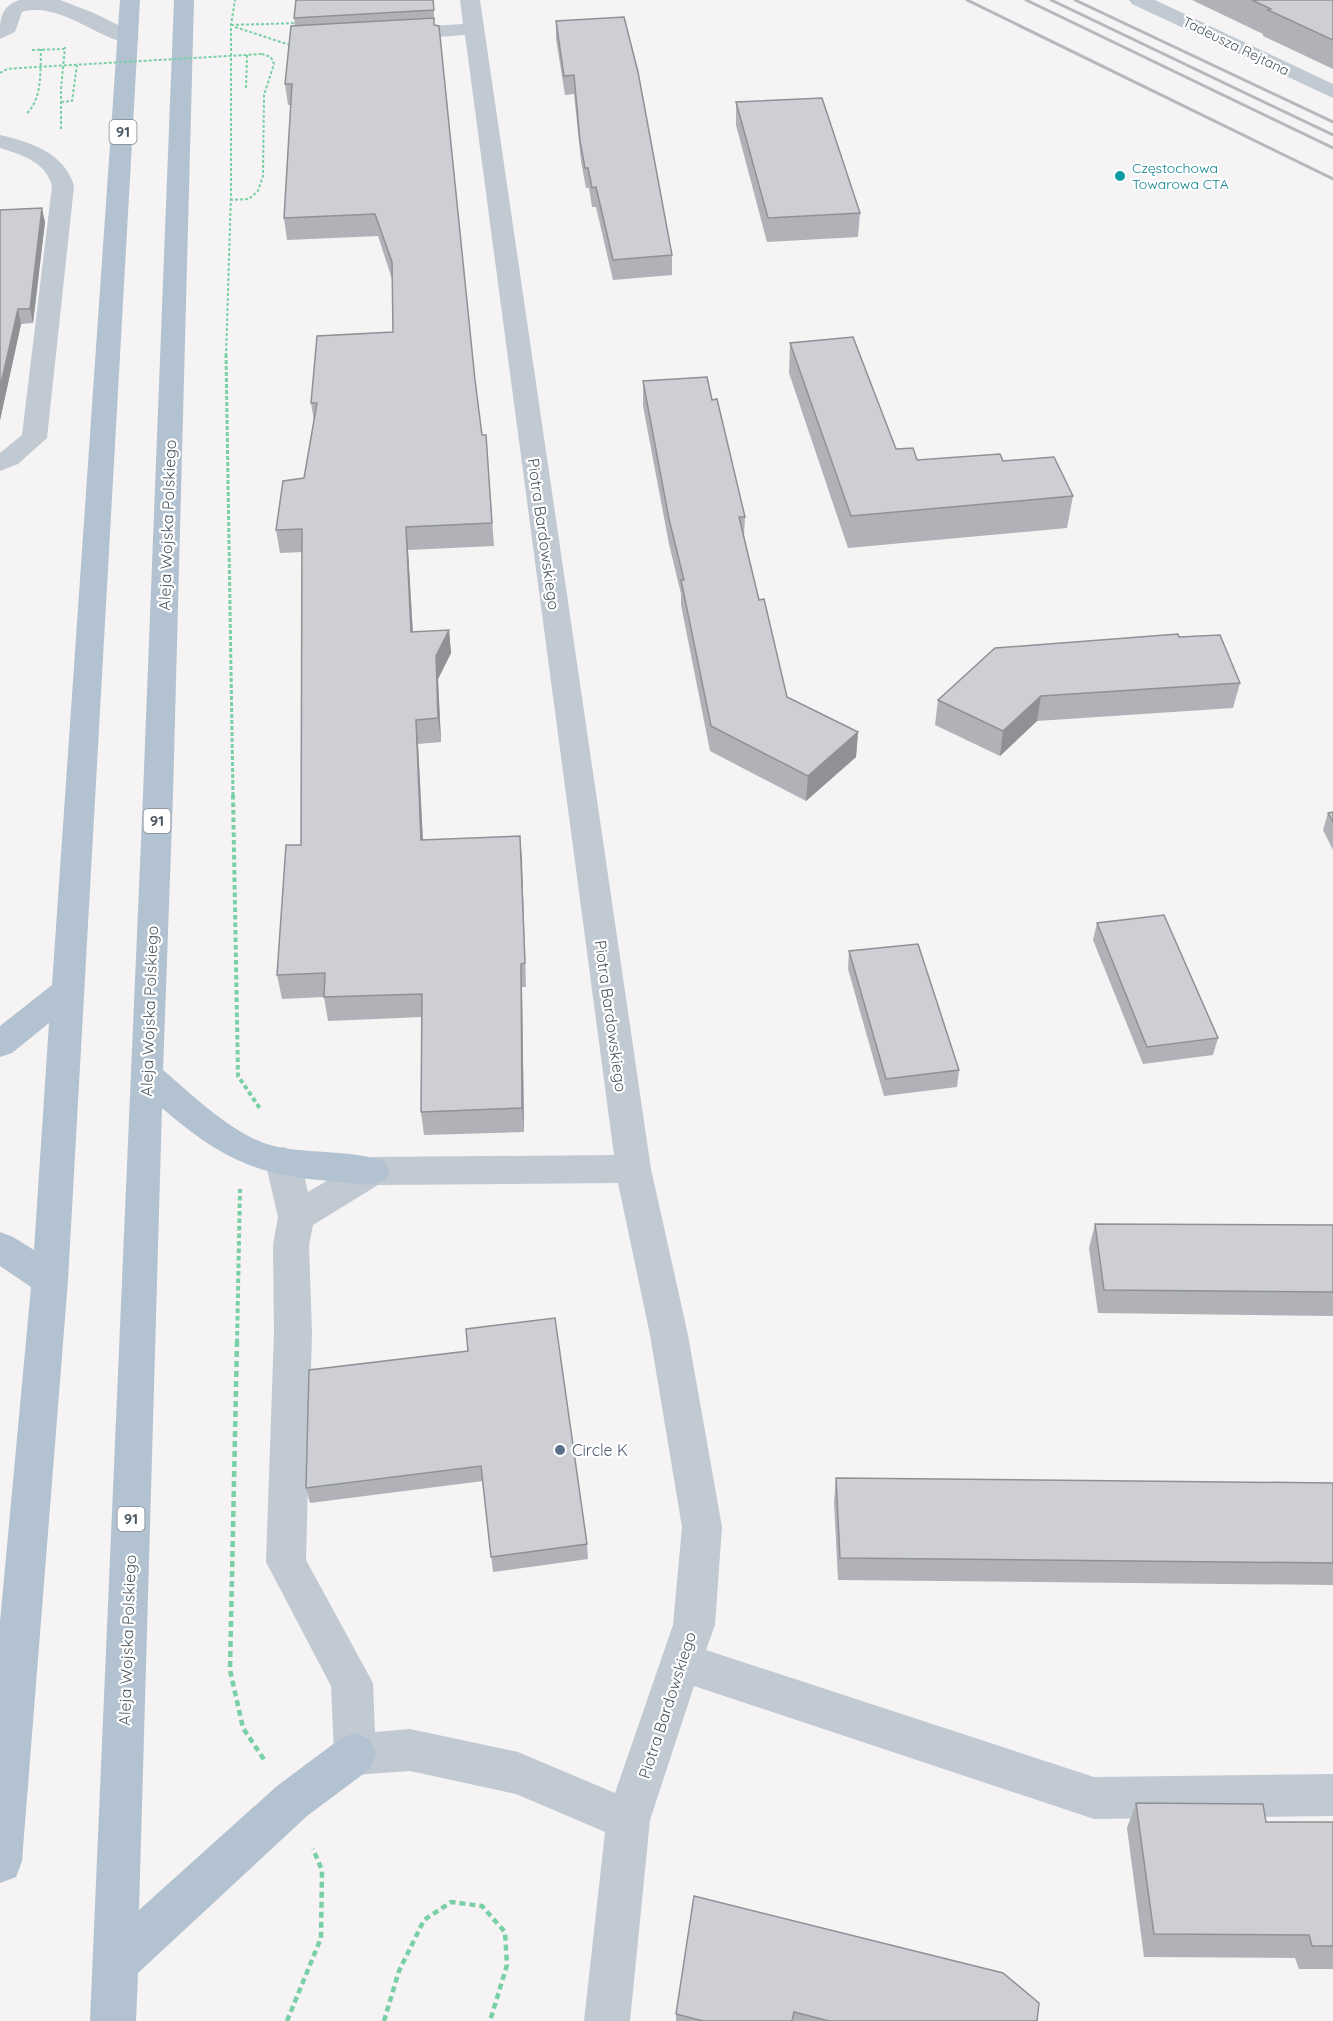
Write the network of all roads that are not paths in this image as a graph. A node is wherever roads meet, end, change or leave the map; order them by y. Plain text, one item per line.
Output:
1 (130, 0) edge
2 (184, 0) edge
3 (1140, 0) edge
4 (50, 2) edge
5 (472, 15) edge
6 (0, 33) edge
7 (347, 37) edge
8 (129, 38) junction
9 (1333, 92) edge
10 (0, 141) edge
11 (0, 463) edge
12 (67, 992) junction
13 (0, 1044) edge
14 (146, 1075) junction
15 (283, 1161) junction
16 (633, 1169) junction
17 (372, 1171) junction
18 (296, 1217) junction
19 (0, 1247) edge
20 (50, 1280) junction
21 (682, 1662) junction
22 (355, 1754) junction
23 (1333, 1795) edge
24 (628, 1820) junction
25 (0, 1861) edge
26 (116, 1962) junction
27 (113, 2021) edge
28 (607, 2021) edge

1 - 8 main road, 91
2 - 14 main road, Aleja Wojska Polskiego / 91
3 - 9 street, Tadeusza Rejtana
4 - 6 street
4 - 8 street
5 - 7 street
5 - 16 street, Piotra Bardowskiego
8 - 12 main road, 91
10 - 11 street
12 - 13 main road
12 - 20 main road, 91
14 - 15 main road
14 - 26 main road, Aleja Wojska Polskiego / 91
15 - 17 main road
15 - 18 street
16 - 17 street
16 - 21 street, Piotra Bardowskiego
17 - 18 street
18 - 22 street
19 - 20 main road
20 - 25 main road, 91
21 - 23 street
21 - 24 street, Piotra Bardowskiego
22 - 24 street
22 - 26 main road
24 - 28 street, Piotra Bardowskiego
26 - 27 main road, Aleja Wojska Polskiego / 91

